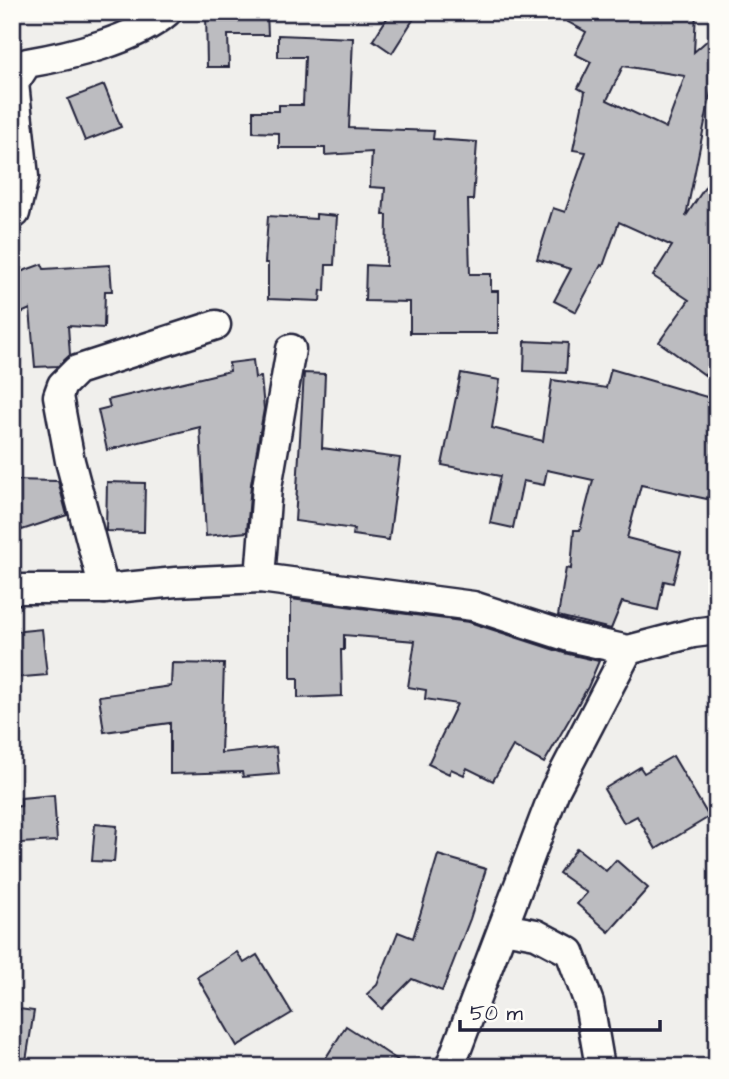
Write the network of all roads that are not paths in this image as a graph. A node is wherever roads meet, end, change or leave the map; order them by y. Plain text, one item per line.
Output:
1 (167, 12) edge
2 (12, 214) edge
3 (216, 325) dead end
4 (291, 349) dead end
5 (260, 578) junction
6 (12, 589) edge
7 (104, 589) junction
8 (717, 630) edge
9 (628, 650) junction
10 (503, 928) junction
11 (450, 1067) edge
12 (600, 1067) edge

1 - 2 street
3 - 7 street
4 - 5 street
5 - 7 street
5 - 9 street
6 - 7 street
8 - 9 street
9 - 10 street
10 - 11 street
10 - 12 street

